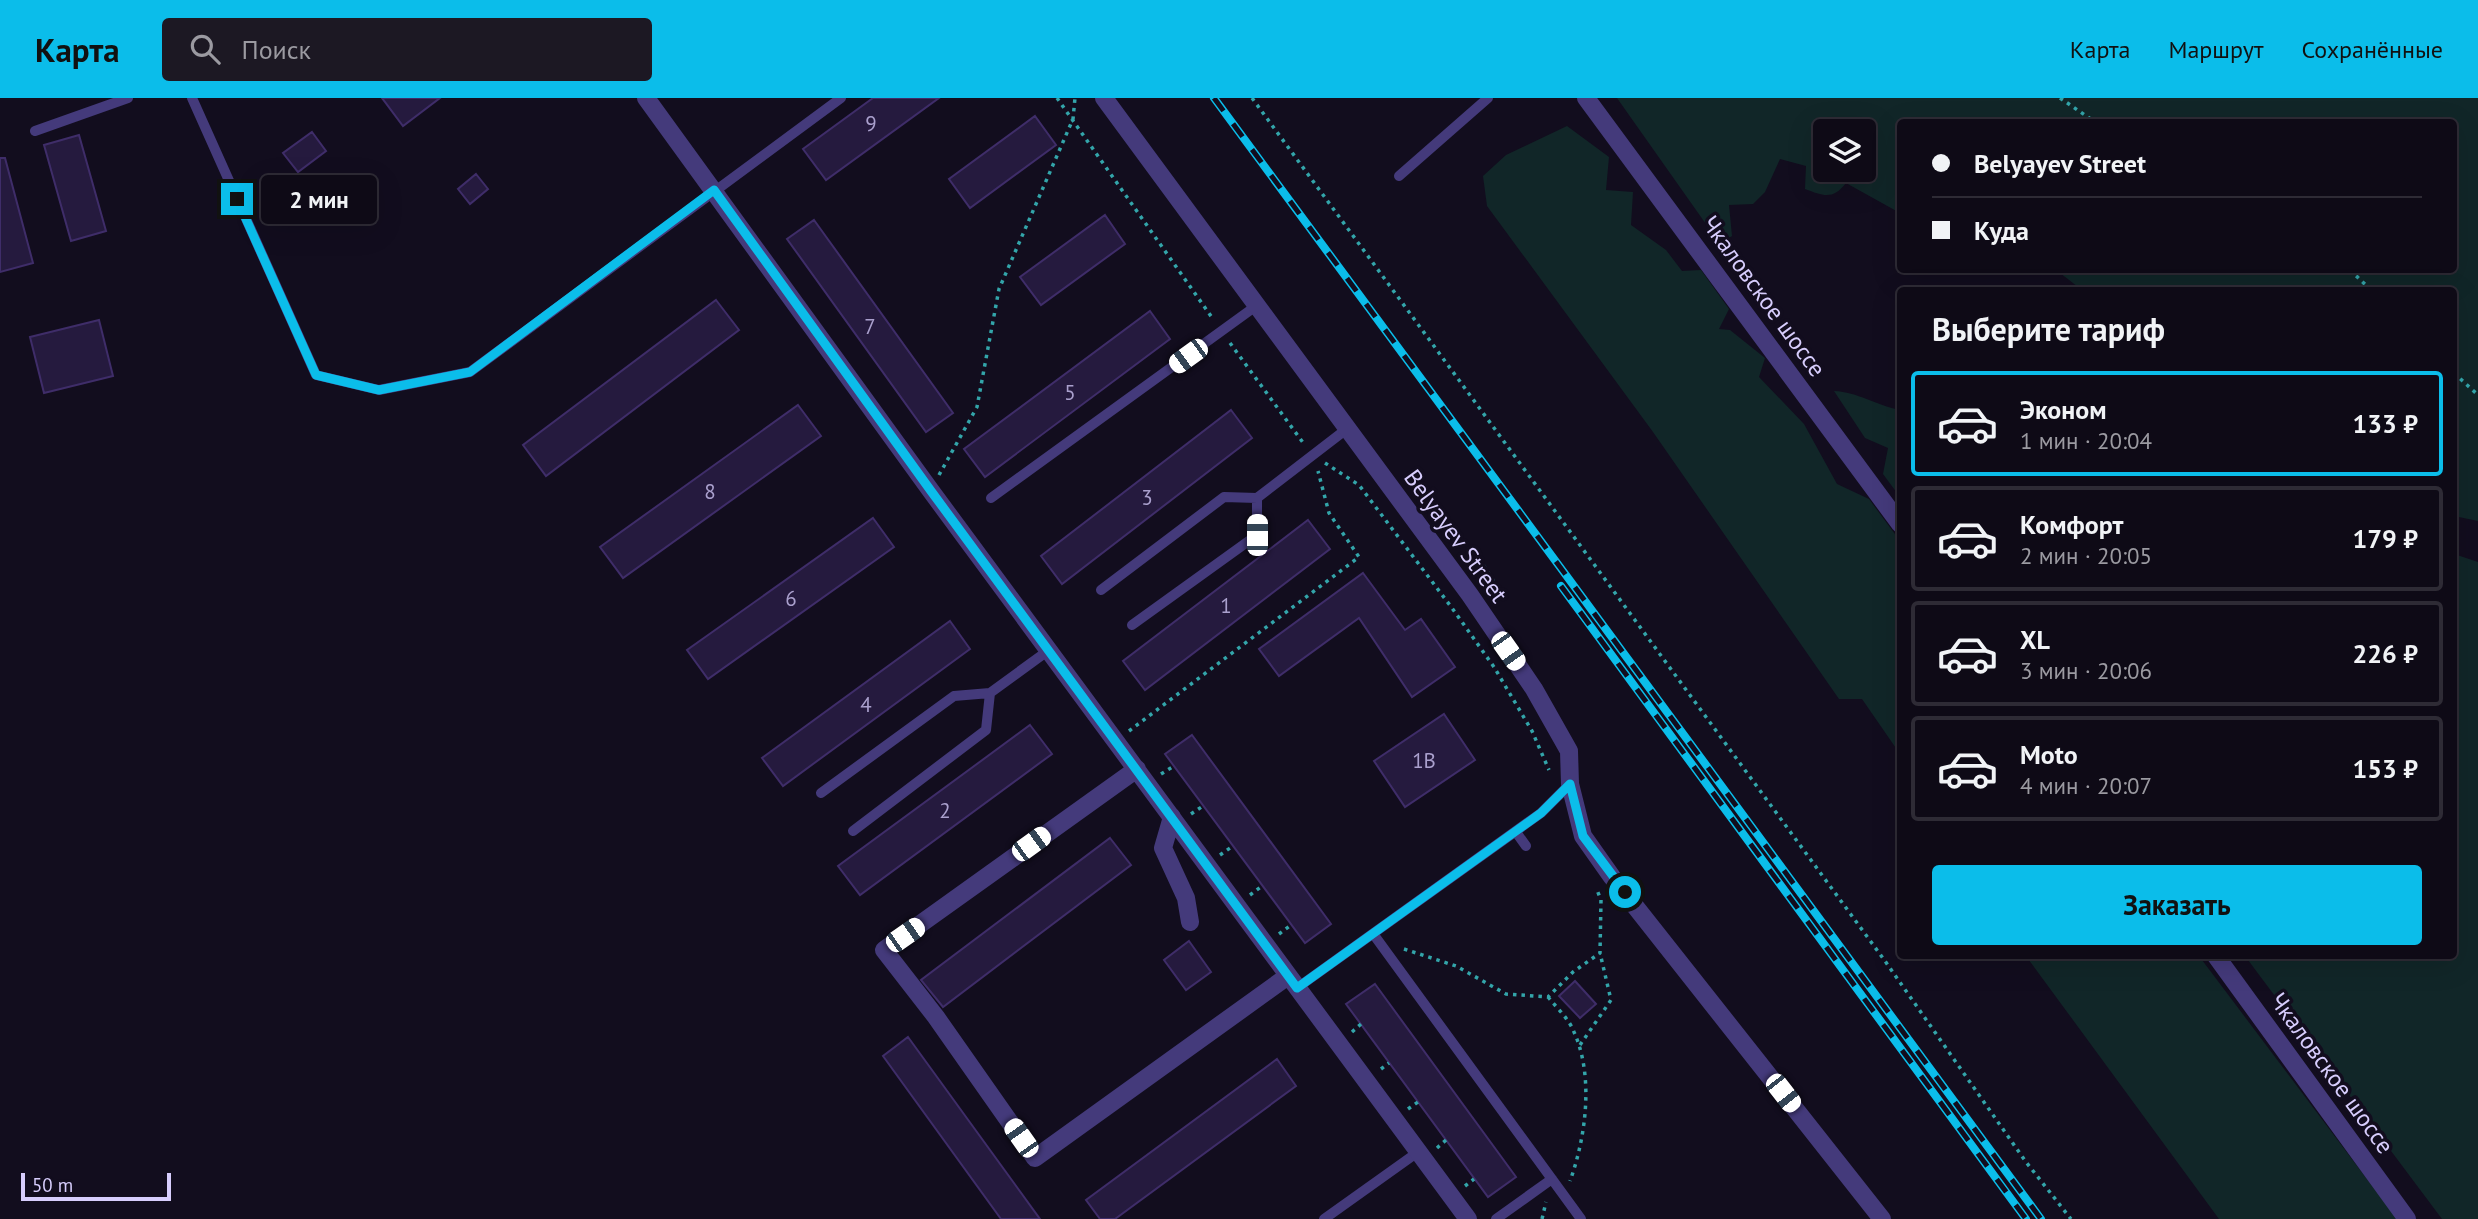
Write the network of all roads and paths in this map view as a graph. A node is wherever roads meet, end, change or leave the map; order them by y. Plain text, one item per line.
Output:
1 (128, 98) edge
2 (192, 98) edge
3 (646, 98) edge
4 (841, 98) edge
5 (1057, 98) edge
6 (1075, 98) edge
7 (1104, 98) edge
8 (1252, 98) edge
9 (1488, 98) edge
10 (1586, 98) edge
11 (2060, 98) edge
12 (1073, 119) junction
13 (2091, 119) edge
14 (35, 131) dead end
15 (1399, 176) dead end
16 (714, 190) junction
17 (2353, 273) edge
18 (2368, 287) edge
19 (1256, 306) junction
20 (1222, 332) junction
21 (2457, 376) edge
22 (2478, 395) edge
23 (1348, 428) junction
24 (1313, 456) junction
25 (931, 491) junction
26 (991, 498) dead end
27 (1257, 498) junction
28 (1897, 520) edge
29 (1101, 590) dead end
30 (1451, 608) dead end
31 (1132, 625) dead end
32 (1049, 650) junction
33 (990, 692) junction
34 (1116, 741) junction
35 (1137, 769) junction
36 (1570, 784) junction
37 (821, 793) dead end
38 (1172, 817) junction
39 (853, 831) dead end
40 (1516, 832) junction
41 (1526, 846) dead end
42 (1190, 922) dead end
43 (1374, 935) junction
44 (1600, 953) dead end
45 (2218, 959) edge
46 (1293, 982) junction
47 (1548, 997) dead end
48 (1580, 1046) junction
49 (1418, 1152) junction
50 (1552, 1179) junction
51 (1560, 1189) junction
52 (1324, 1219) edge
53 (1468, 1219) edge
54 (1496, 1219) edge
55 (1542, 1219) edge
56 (1581, 1219) edge
57 (1882, 1219) edge
58 (2071, 1219) edge
59 (2407, 1219) edge

1 - 14 lane
2 - 16 lane
3 - 16 street
4 - 16 lane
5 - 12 path
6 - 12 path
7 - 19 street, Belyayev Street
8 - 58 path
9 - 15 lane
10 - 28 street, Чкаловское шоссе
11 - 13 path
12 - 20 path
12 - 25 path
16 - 25 street
17 - 18 path
19 - 20 lane
19 - 23 street, Belyayev Street
20 - 24 path
20 - 26 lane
21 - 22 path
23 - 24 lane
23 - 36 street, Belyayev Street
24 - 27 lane
24 - 30 path
24 - 34 path
25 - 32 street
27 - 29 lane
27 - 31 lane
32 - 33 lane
32 - 34 street
33 - 37 lane
33 - 39 lane
34 - 35 street
35 - 38 street
35 - 46 street
36 - 40 lane
36 - 57 street, Belyayev Street
38 - 42 street
38 - 46 street
40 - 41 lane
40 - 43 lane
43 - 46 lane
43 - 50 lane
44 - 48 path
45 - 59 street, Чкаловское шоссе
46 - 49 street
47 - 48 path
48 - 51 path
49 - 52 lane
49 - 53 street
50 - 51 lane
50 - 54 lane
51 - 55 path
51 - 56 lane

